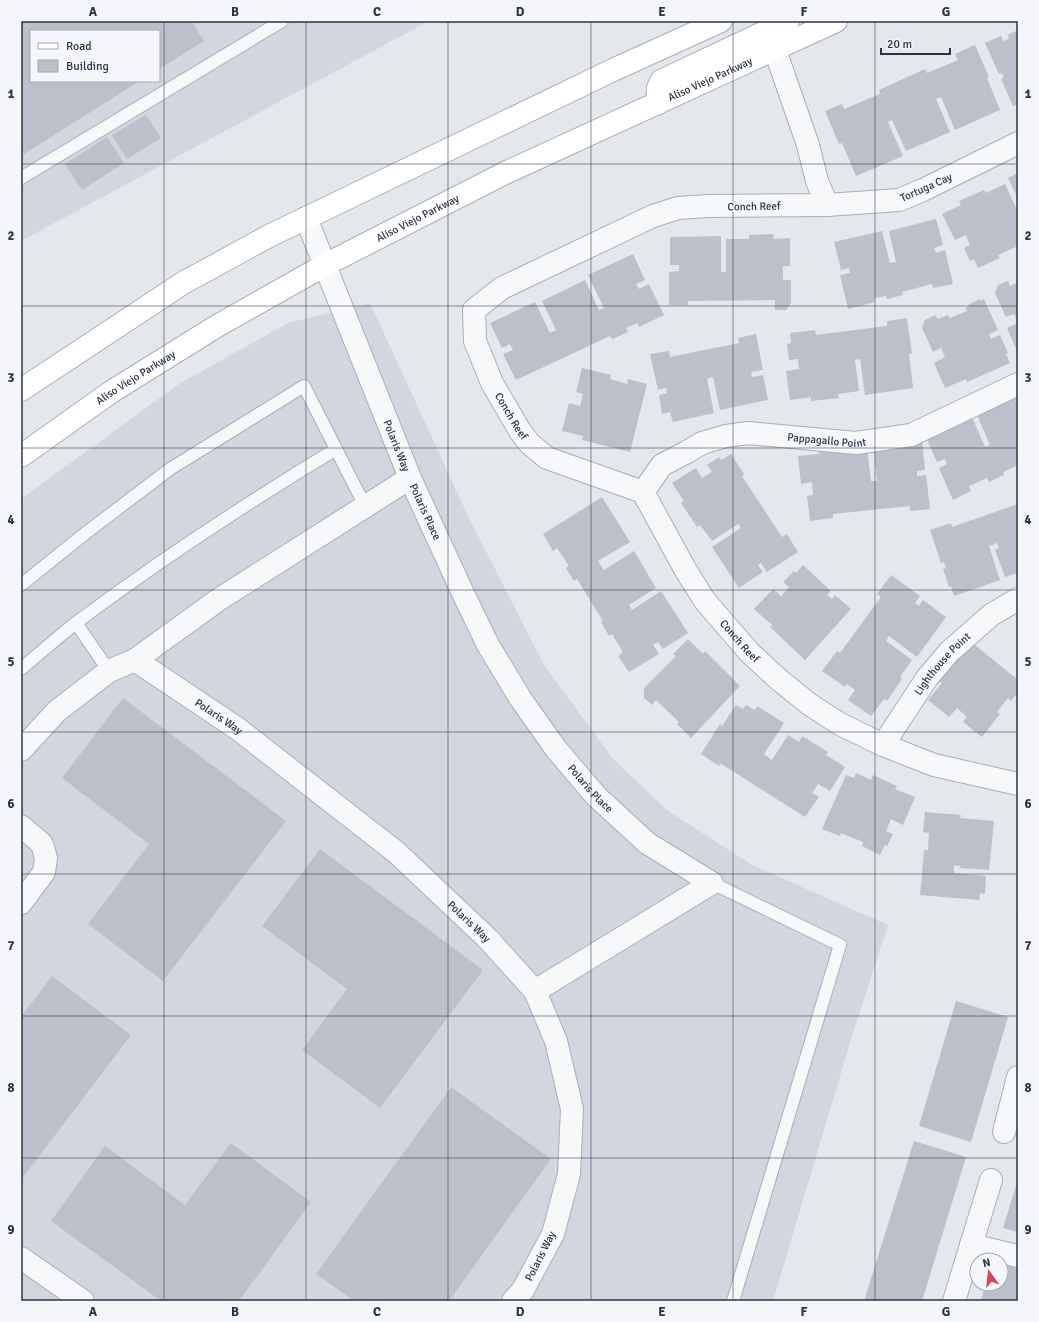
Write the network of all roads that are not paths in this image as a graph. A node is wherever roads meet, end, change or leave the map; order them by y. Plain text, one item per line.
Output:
1 (282, 21) edge
2 (721, 21) edge
3 (788, 21) edge
4 (836, 21) edge
5 (775, 50) junction
6 (657, 104) junction
7 (1018, 143) edge
8 (21, 178) edge
9 (826, 205) junction
10 (306, 218) junction
11 (325, 265) junction
12 (1018, 384) edge
13 (21, 390) edge
14 (336, 449) junction
15 (21, 456) edge
16 (410, 478) junction
17 (643, 492) junction
18 (365, 506) junction
19 (21, 585) edge
20 (1018, 599) edge
21 (76, 623) junction
22 (135, 660) junction
23 (21, 669) edge
24 (109, 671) junction
25 (883, 745) junction
26 (21, 750) edge
27 (1018, 784) edge
28 (21, 826) edge
29 (712, 883) junction
30 (21, 903) edge
31 (535, 991) junction
32 (1017, 1081) edge
33 (1004, 1132) dead end
34 (991, 1180) dead end
35 (971, 1245) junction
36 (1018, 1256) edge
37 (21, 1258) edge
38 (83, 1301) edge
39 (513, 1301) edge
40 (733, 1301) edge
41 (954, 1301) edge

1 - 8 lane
2 - 10 main road
3 - 6 main road
4 - 5 main road, Aliso Viejo Parkway
5 - 6 main road, Aliso Viejo Parkway
5 - 9 street
6 - 11 main road, Aliso Viejo Parkway
7 - 9 street, Tortuga Cay
9 - 17 street, Conch Reef
10 - 11 street, Polaris Way
10 - 13 main road
11 - 15 main road, Aliso Viejo Parkway
11 - 16 street, Polaris Way
12 - 17 street, Pappagallo Point
14 - 18 lane
14 - 19 lane
14 - 21 lane
16 - 18 street, Polaris Way
16 - 29 street, Polaris Place
17 - 25 street, Conch Reef
18 - 22 street, Polaris Way
20 - 25 street, Lighthouse Point
21 - 23 lane
21 - 24 lane
22 - 24 street, Polaris Way
22 - 31 street, Polaris Way
24 - 26 street, Polaris Way
25 - 27 street, Conch Reef
28 - 30 street
29 - 31 street
29 - 40 lane
31 - 39 street, Polaris Way
32 - 33 street
34 - 35 street
35 - 36 street
35 - 41 street
37 - 38 street

